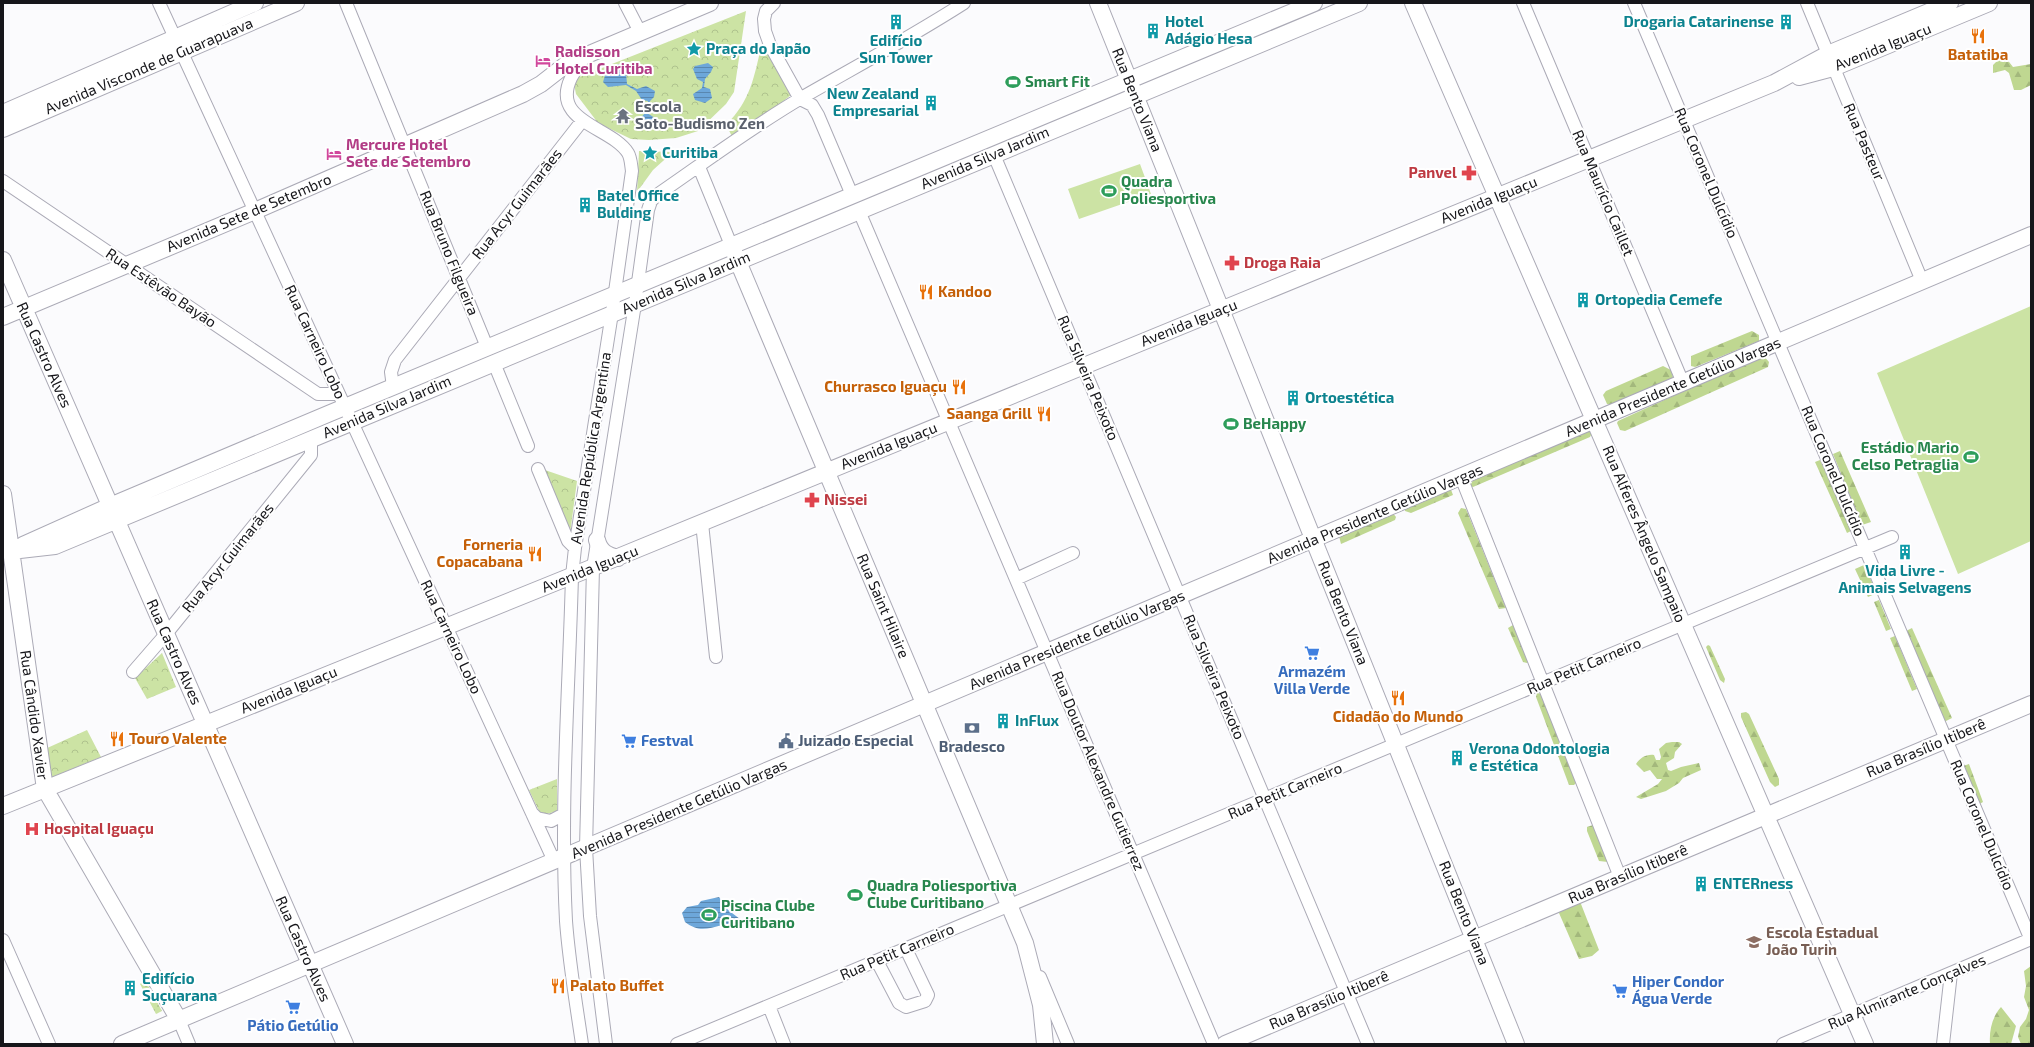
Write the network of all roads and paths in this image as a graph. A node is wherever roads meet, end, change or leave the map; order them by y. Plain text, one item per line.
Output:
1 (159, 3) edge
2 (255, 3) edge
3 (296, 3) edge
4 (346, 3) edge
5 (625, 3) edge
6 (710, 3) edge
7 (964, 3) edge
8 (1098, 3) edge
9 (1359, 3) edge
10 (1413, 3) edge
11 (1523, 3) edge
12 (1634, 3) edge
13 (1807, 3) edge
14 (1950, 3) edge
15 (1988, 3) edge
16 (1310, 4) edge
17 (770, 7) edge
18 (214, 21) junction
19 (244, 25) junction
20 (640, 32) junction
21 (175, 38) junction
22 (1230, 38) junction
23 (1247, 49) junction
24 (182, 52) junction
25 (586, 55) junction
26 (1831, 61) junction
27 (1129, 80) junction
28 (1135, 96) junction
29 (800, 99) junction
30 (3, 112) edge
31 (1052, 112) junction
32 (1684, 120) junction
33 (582, 121) junction
34 (3, 129) edge
35 (1026, 141) junction
36 (405, 146) junction
37 (994, 155) junction
38 (945, 156) junction
39 (1588, 159) junction
40 (971, 164) junction
41 (699, 167) junction
42 (3, 181) edge
43 (852, 195) junction
44 (1497, 196) junction
45 (255, 211) junction
46 (859, 211) junction
47 (2031, 235) edge
48 (731, 245) junction
49 (3, 260) edge
50 (738, 261) junction
51 (127, 265) junction
52 (459, 278) junction
53 (1922, 282) junction
54 (638, 284) junction
55 (615, 293) junction
56 (635, 304) junction
57 (24, 308) junction
58 (1221, 310) junction
59 (612, 313) junction
60 (561, 316) junction
61 (3, 317) edge
62 (587, 324) junction
63 (1778, 342) junction
64 (487, 347) junction
65 (494, 363) junction
66 (1083, 366) junction
67 (1683, 383) junction
68 (393, 387) junction
69 (318, 394) junction
70 (342, 400) junction
71 (328, 414) junction
72 (1595, 420) junction
73 (352, 422) junction
74 (949, 422) junction
75 (311, 439) junction
76 (528, 446) dead end
77 (538, 469) dead end
78 (826, 472) junction
79 (1461, 477) junction
80 (3, 494) edge
81 (110, 506) junction
82 (116, 520) junction
83 (702, 523) junction
84 (1892, 537) dead end
85 (597, 540) junction
86 (1314, 540) junction
87 (575, 548) junction
88 (1865, 549) junction
89 (7, 553) edge
90 (1073, 553) dead end
91 (618, 558) junction
92 (593, 568) junction
93 (572, 576) junction
94 (1016, 579) junction
95 (1180, 596) junction
96 (1683, 625) junction
97 (446, 627) junction
98 (166, 634) junction
99 (1048, 653) junction
100 (716, 657) dead end
101 (133, 672) dead end
102 (1543, 683) junction
103 (2031, 704) edge
104 (925, 705) junction
105 (205, 724) junction
106 (1946, 740) junction
107 (1396, 744) junction
108 (45, 789) junction
109 (1265, 799) junction
110 (3, 806) edge
111 (532, 812) junction
112 (564, 814) junction
113 (1766, 816) junction
114 (586, 848) junction
115 (1133, 854) junction
116 (560, 859) junction
117 (1620, 877) junction
118 (1010, 906) junction
119 (1474, 939) junction
120 (2031, 940) edge
121 (3, 941) edge
122 (1025, 943) junction
123 (906, 949) junction
124 (877, 961) junction
125 (310, 965) junction
126 (1951, 973) junction
127 (1347, 992) junction
128 (769, 1006) junction
129 (1853, 1015) junction
130 (179, 1020) junction
131 (49, 1044) edge
132 (122, 1044) edge
133 (189, 1044) edge
134 (345, 1044) edge
135 (582, 1044) edge
136 (606, 1044) edge
137 (677, 1044) edge
138 (784, 1044) edge
139 (1045, 1044) edge
140 (1068, 1044) edge
141 (1214, 1044) edge
142 (1225, 1044) edge
143 (1368, 1044) edge
144 (1516, 1044) edge
145 (1783, 1044) edge
146 (1865, 1044) edge
147 (1943, 1044) edge

1 - 21 street, Rua Carneiro Lobo
2 - 18 main road, Avenida Visconde de Guarapuava
3 - 19 main road, Avenida Visconde de Guarapuava
4 - 36 street, Rua Bruno Filgueira
5 - 20 street
6 - 20 main road, Avenida Sete de Setembro
7 - 29 street
8 - 27 main road, Rua Bento Viana
9 - 23 main road, Avenida Silva Jardim
10 - 44 main road, Rua Alferes Ângelo Sampaio
11 - 39 street, Rua Maurício Caillet
12 - 32 street, Rua Coronel Dulcídio
13 - 26 street, Rua Pasteur
14 - 26 main road, Avenida Iguaçu
15 - 26 main road, Avenida Iguaçu
16 - 22 main road, Avenida Silva Jardim
17 - 29 street
18 - 19 main road
18 - 21 main road, Avenida Visconde de Guarapuava
19 - 24 main road, Avenida Visconde de Guarapuava
20 - 25 main road, Avenida Sete de Setembro
21 - 24 street, Rua Carneiro Lobo
21 - 30 main road, Avenida Visconde de Guarapuava
22 - 23 main road
22 - 27 main road, Avenida Silva Jardim
23 - 28 main road, Avenida Silva Jardim
24 - 34 main road, Avenida Visconde de Guarapuava
24 - 45 street, Rua Carneiro Lobo
25 - 33 street, Avenida República Argentina
25 - 36 main road, Avenida Sete de Setembro
26 - 32 main road, Avenida Iguaçu
26 - 53 street, Rua Pasteur
27 - 28 main road, Rua Bento Viana
27 - 31 main road, Avenida Silva Jardim
28 - 35 main road, Avenida Silva Jardim
28 - 58 main road, Rua Bento Viana
29 - 41 street
29 - 43 street
31 - 35 main road
31 - 38 main road, Avenida Silva Jardim
32 - 39 main road, Avenida Iguaçu
32 - 63 street, Rua Coronel Dulcídio
33 - 52 street, Rua Acyr Guimarães
33 - 55 street, Avenida República Argentina
35 - 37 main road, Avenida Silva Jardim
36 - 45 main road, Avenida Sete de Setembro
36 - 52 street, Rua Bruno Filgueira
37 - 40 main road, Avenida Silva Jardim
37 - 66 street, Rua Silveira Peixoto
38 - 40 main road
38 - 43 main road, Avenida Silva Jardim
39 - 44 main road, Avenida Iguaçu
39 - 67 street, Rua Maurício Caillet
40 - 46 main road, Avenida Silva Jardim
41 - 48 street, Rua Saint Hilaire
41 - 54 street, Avenida República Argentina
42 - 51 street, Rua Estêvão Bayão
43 - 48 main road, Avenida Silva Jardim
44 - 58 main road, Avenida Iguaçu
44 - 72 main road, Rua Alferes Ângelo Sampaio
45 - 51 main road, Avenida Sete de Setembro
45 - 70 street, Rua Carneiro Lobo
46 - 50 main road, Avenida Silva Jardim
46 - 74 street, Rua Doutor Alexandre Gutierrez
47 - 53 main road, Avenida Presidente Getúlio Vargas
48 - 50 main road, Rua Saint Hilaire
48 - 54 main road, Avenida Silva Jardim
49 - 57 main road, Rua Castro Alves
50 - 56 main road, Avenida Silva Jardim
50 - 78 main road, Rua Saint Hilaire
51 - 57 main road, Avenida Sete de Setembro
51 - 69 street, Rua Estêvão Bayão
52 - 64 street, Rua Bruno Filgueira
52 - 68 street, Rua Acyr Guimarães
53 - 63 main road, Avenida Presidente Getúlio Vargas
54 - 55 main road, Avenida Silva Jardim
54 - 56 street, Avenida República Argentina
55 - 59 street, Avenida República Argentina
55 - 60 main road, Avenida Silva Jardim
56 - 59 main road, Avenida Silva Jardim
56 - 85 street, Avenida República Argentina
57 - 61 main road, Avenida Sete de Setembro
57 - 81 main road, Rua Castro Alves
58 - 66 main road, Avenida Iguaçu
58 - 86 main road, Rua Bento Viana
59 - 62 main road, Avenida Silva Jardim
59 - 87 street, Avenida República Argentina
60 - 62 main road
60 - 64 main road, Avenida Silva Jardim
62 - 65 main road, Avenida Silva Jardim
63 - 67 main road, Avenida Presidente Getúlio Vargas
63 - 88 street, Rua Coronel Dulcídio
64 - 68 main road, Avenida Silva Jardim
65 - 73 main road, Avenida Silva Jardim
65 - 76 street
66 - 74 main road, Avenida Iguaçu
66 - 95 street, Rua Silveira Peixoto
67 - 72 main road, Avenida Presidente Getúlio Vargas
68 - 70 main road, Avenida Silva Jardim
69 - 70 street
69 - 71 street, Rua Estêvão Bayão
70 - 71 main road, Avenida Silva Jardim
70 - 73 street, Rua Carneiro Lobo
71 - 81 main road, Avenida Silva Jardim
72 - 79 main road, Avenida Presidente Getúlio Vargas
72 - 96 main road, Rua Alferes Ângelo Sampaio
73 - 75 main road, Avenida Silva Jardim
73 - 97 street, Rua Carneiro Lobo
74 - 78 main road, Avenida Iguaçu
74 - 94 street, Rua Doutor Alexandre Gutierrez
75 - 82 main road, Avenida Silva Jardim
75 - 98 street, Rua Acyr Guimarães
77 - 87 street
78 - 83 main road, Avenida Iguaçu
78 - 104 main road, Rua Saint Hilaire
79 - 86 main road, Avenida Presidente Getúlio Vargas
79 - 102 street
80 - 89 main road, Rua Cândido Xavier
81 - 82 main road, Rua Castro Alves
81 - 89 main road, Avenida Silva Jardim
82 - 89 main road, Avenida Silva Jardim
82 - 98 main road, Rua Castro Alves
83 - 91 main road, Avenida Iguaçu
83 - 100 street
84 - 88 street, Rua Petit Carneiro
85 - 91 main road
85 - 92 street, Avenida República Argentina
86 - 95 main road, Avenida Presidente Getúlio Vargas
86 - 107 main road, Rua Bento Viana
87 - 93 street, Avenida República Argentina
88 - 96 street, Rua Petit Carneiro
88 - 106 street, Rua Coronel Dulcídio
89 - 108 main road, Rua Cândido Xavier
90 - 94 street
91 - 92 main road, Avenida Iguaçu
92 - 93 main road, Avenida Iguaçu
92 - 114 street, Avenida República Argentina
93 - 97 main road, Avenida Iguaçu
93 - 112 street, Avenida República Argentina
94 - 99 street, Rua Doutor Alexandre Gutierrez
95 - 99 main road, Avenida Presidente Getúlio Vargas
95 - 109 street, Rua Silveira Peixoto
96 - 102 street, Rua Petit Carneiro
96 - 113 main road, Rua Alferes Ângelo Sampaio
97 - 105 main road, Avenida Iguaçu
97 - 111 street, Rua Carneiro Lobo
98 - 101 street, Rua Acyr Guimarães
98 - 105 main road, Rua Castro Alves
99 - 104 main road, Avenida Presidente Getúlio Vargas
99 - 115 street, Rua Doutor Alexandre Gutierrez
102 - 107 street, Rua Petit Carneiro
102 - 117 street
103 - 106 main road, Rua Brasílio Itiberê
104 - 114 main road, Avenida Presidente Getúlio Vargas
104 - 118 main road, Rua Saint Hilaire
105 - 108 main road, Avenida Iguaçu
105 - 125 main road, Rua Castro Alves
106 - 113 main road, Rua Brasílio Itiberê
106 - 120 street, Rua Coronel Dulcídio
107 - 109 street, Rua Petit Carneiro
107 - 119 main road, Rua Bento Viana
108 - 110 main road, Avenida Iguaçu
108 - 130 main road, Rua Cândido Xavier
109 - 115 street, Rua Petit Carneiro
109 - 127 street, Rua Silveira Peixoto
111 - 112 street
111 - 116 street, Rua Carneiro Lobo
112 - 116 street, Avenida República Argentina
113 - 117 main road, Rua Brasílio Itiberê
113 - 129 main road, Rua Alferes Ângelo Sampaio
114 - 116 main road, Avenida Presidente Getúlio Vargas
114 - 136 street, Avenida República Argentina
115 - 118 street, Rua Petit Carneiro
115 - 141 street, Rua Doutor Alexandre Gutierrez
116 - 125 main road, Avenida Presidente Getúlio Vargas
116 - 135 street, Avenida República Argentina
117 - 119 main road, Rua Brasílio Itiberê
118 - 122 main road, Rua Saint Hilaire
118 - 123 street, Rua Petit Carneiro
119 - 127 main road, Rua Brasílio Itiberê
119 - 144 main road, Rua Bento Viana
120 - 126 street, Rua Almirante Gonçalves
121 - 131 street
122 - 139 main road
122 - 140 street, Rua Saint Hilaire
123 - 124 street, Rua Petit Carneiro
123 - 124 street
124 - 128 street, Rua Petit Carneiro
125 - 130 main road, Avenida Presidente Getúlio Vargas
125 - 134 main road, Rua Castro Alves
126 - 129 street, Rua Almirante Gonçalves
126 - 147 street
127 - 142 main road, Rua Brasílio Itiberê
127 - 143 street, Rua Silveira Peixoto
128 - 137 street, Rua Petit Carneiro
128 - 138 street
129 - 145 street, Rua Almirante Gonçalves
129 - 146 main road, Rua Alferes Ângelo Sampaio
130 - 132 main road, Avenida Presidente Getúlio Vargas
130 - 133 street, Rua Cândido Xavier

